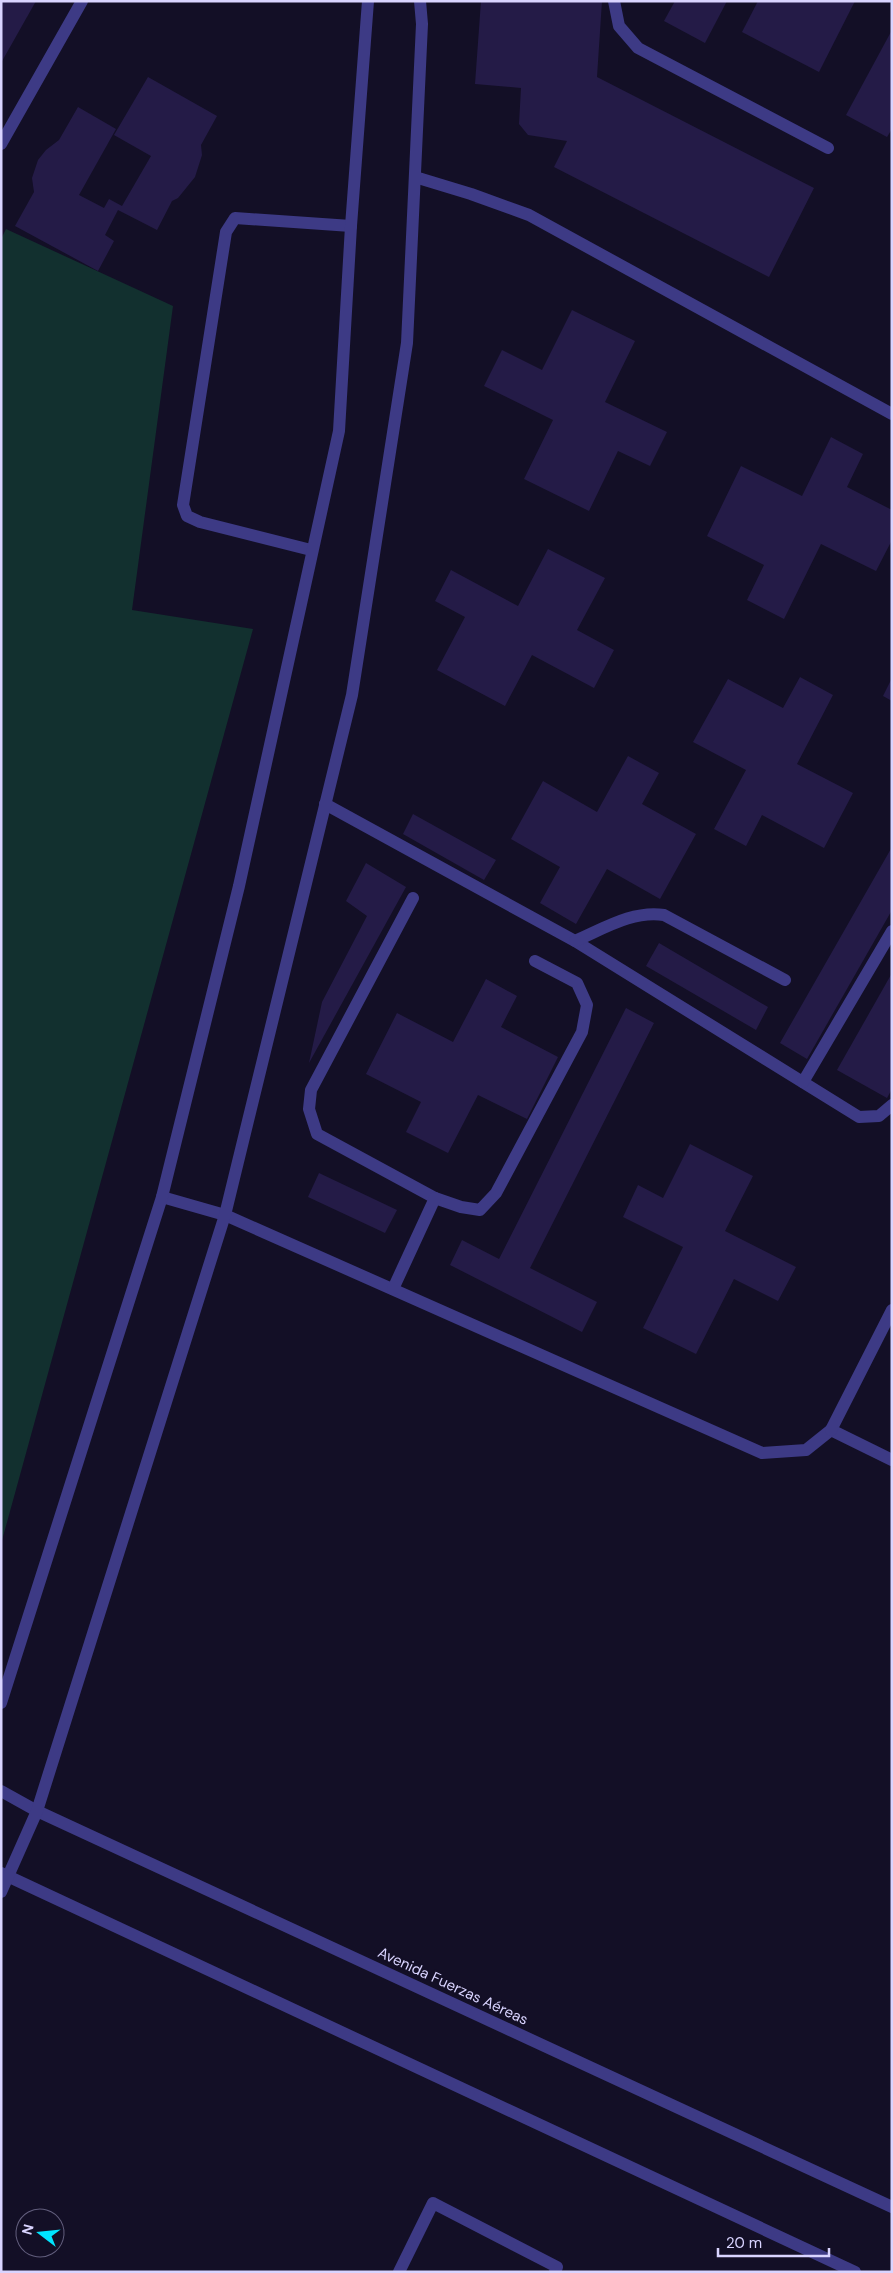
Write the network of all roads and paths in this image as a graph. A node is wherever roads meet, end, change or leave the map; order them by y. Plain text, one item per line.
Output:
1 (82, 1) edge
2 (368, 1) edge
3 (420, 1) edge
4 (614, 1) edge
5 (1, 144) edge
6 (828, 148) dead end
7 (415, 177) junction
8 (351, 226) junction
9 (892, 414) edge
10 (311, 550) junction
11 (325, 804) junction
12 (413, 898) dead end
13 (892, 931) edge
14 (575, 941) junction
15 (535, 961) dead end
16 (785, 980) dead end
17 (803, 1082) junction
18 (892, 1105) edge
19 (162, 1197) junction
20 (434, 1198) junction
21 (225, 1215) junction
22 (393, 1289) junction
23 (892, 1310) edge
24 (832, 1430) junction
25 (892, 1460) edge
26 (1, 1703) edge
27 (1, 1791) edge
28 (37, 1811) junction
29 (5, 1875) edge
30 (1, 1892) edge
31 (892, 2207) edge
32 (399, 2272) edge
33 (555, 2272) edge
34 (855, 2272) edge

1 - 5 street
2 - 8 street
3 - 7 street
4 - 6 street
7 - 9 street
7 - 11 street
8 - 10 street
8 - 10 street
10 - 19 street
11 - 14 street
11 - 21 street
12 - 20 street
13 - 17 street
14 - 16 street
14 - 17 street
15 - 20 street
17 - 18 street
19 - 21 street
19 - 26 street
20 - 22 street
21 - 22 street
21 - 28 street
22 - 24 street
23 - 24 street
24 - 25 street
27 - 28 street, Avenida Fuerzas Aéreas
28 - 29 street
28 - 31 street, Avenida Fuerzas Aéreas
29 - 30 street
29 - 34 street
32 - 33 street

